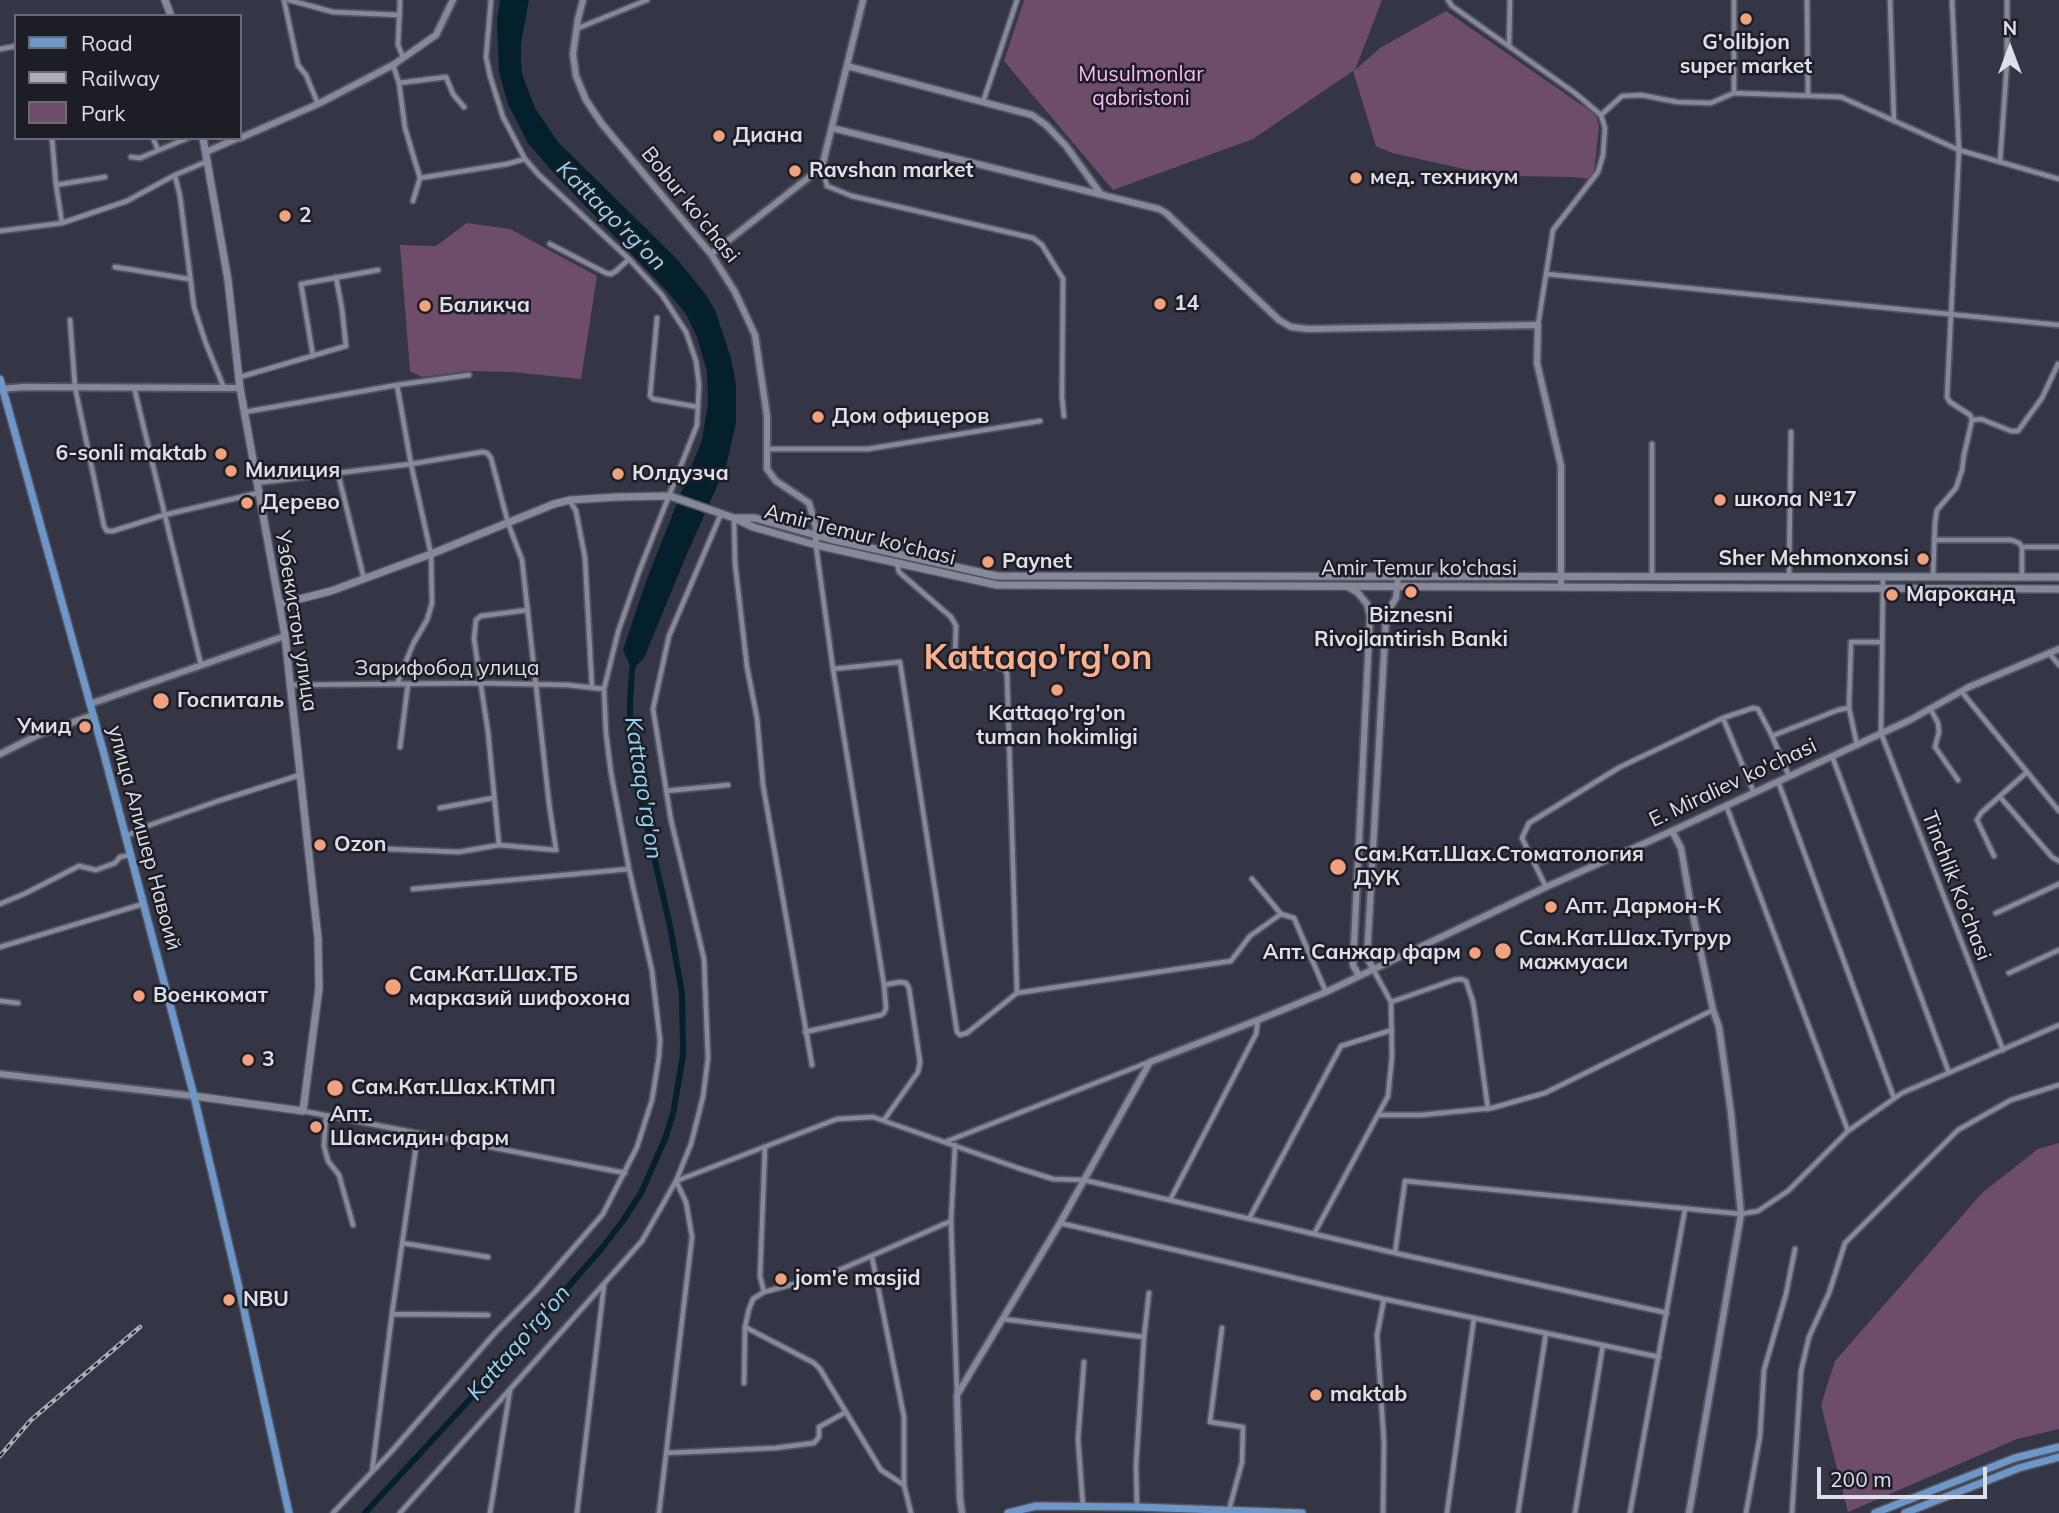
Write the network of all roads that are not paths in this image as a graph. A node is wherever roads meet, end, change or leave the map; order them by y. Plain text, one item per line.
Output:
1 (286, 0) edge
2 (400, 0) edge
3 (453, 0) edge
4 (491, 0) edge
5 (583, 0) edge
6 (647, 0) edge
7 (863, 0) edge
8 (1017, 0) edge
9 (1448, 0) edge
10 (1510, 0) edge
11 (1734, 0) edge
12 (1807, 0) edge
13 (1890, 0) edge
14 (1952, 0) edge
15 (2007, 0) edge
16 (400, 15) junction
17 (576, 29) junction
18 (1509, 46) junction
19 (403, 57) junction
20 (393, 65) junction
21 (847, 66) junction
22 (399, 83) junction
23 (1734, 93) junction
24 (1808, 94) junction
25 (982, 102) junction
26 (318, 104) junction
27 (464, 107) dead end
28 (1601, 115) junction
29 (1894, 121) junction
30 (832, 128) junction
31 (242, 137) edge
32 (52, 140) edge
33 (154, 140) edge
34 (183, 140) edge
35 (203, 140) edge
36 (235, 140) edge
37 (158, 150) junction
38 (1959, 150) junction
39 (131, 156) dead end
40 (207, 156) junction
41 (525, 159) junction
42 (2000, 162) junction
43 (822, 167) junction
44 (175, 176) junction
45 (105, 177) dead end
46 (420, 178) junction
47 (2059, 179) edge
48 (56, 185) junction
49 (1100, 193) junction
50 (413, 201) dead end
51 (62, 223) junction
52 (0, 231) edge
53 (550, 244) dead end
54 (711, 254) junction
55 (629, 259) junction
56 (115, 267) dead end
57 (378, 270) dead end
58 (1546, 274) junction
59 (336, 277) junction
60 (189, 279) junction
61 (1950, 314) junction
62 (657, 318) dead end
63 (70, 320) dead end
64 (1538, 325) junction
65 (2059, 325) edge
66 (313, 356) junction
67 (2058, 364) edge
68 (469, 375) dead end
69 (239, 377) junction
70 (0, 379) edge
71 (397, 385) junction
72 (75, 387) junction
73 (134, 387) junction
74 (224, 388) junction
75 (240, 388) junction
76 (1, 389) edge
77 (698, 407) junction
78 (244, 412) junction
79 (1064, 416) dead end
80 (1972, 420) junction
81 (1040, 421) dead end
82 (1791, 432) dead end
83 (1652, 444) dead end
84 (766, 449) junction
85 (411, 464) junction
86 (338, 473) junction
87 (256, 483) junction
88 (258, 493) junction
89 (673, 497) junction
90 (570, 500) junction
91 (717, 512) junction
92 (164, 515) junction
93 (734, 518) junction
94 (508, 523) junction
95 (816, 534) junction
96 (1934, 540) junction
97 (816, 545) junction
98 (2022, 547) junction
99 (2059, 547) edge
100 (430, 554) junction
101 (897, 564) junction
102 (1398, 576) junction
103 (1560, 576) junction
104 (1652, 576) junction
105 (1789, 576) junction
106 (1883, 577) junction
107 (1933, 577) junction
108 (2022, 577) junction
109 (2059, 577) edge
110 (363, 579) junction
111 (1092, 581) junction
112 (1348, 587) junction
113 (1398, 587) junction
114 (1560, 587) junction
115 (1883, 588) junction
116 (2059, 589) edge
117 (280, 604) junction
118 (528, 610) junction
119 (285, 636) junction
120 (1882, 642) junction
121 (2059, 649) edge
122 (2049, 653) junction
123 (201, 665) junction
124 (2059, 665) edge
125 (833, 669) junction
126 (481, 682) junction
127 (397, 684) junction
128 (408, 684) junction
129 (290, 685) junction
130 (537, 685) junction
131 (592, 688) junction
132 (604, 690) junction
133 (1961, 691) junction
134 (90, 704) junction
135 (1849, 708) junction
136 (1930, 708) junction
137 (93, 715) junction
138 (1723, 718) junction
139 (1881, 733) junction
140 (1772, 736) junction
141 (1857, 745) junction
142 (400, 747) dead end
143 (0, 754) edge
144 (1832, 756) junction
145 (2027, 772) junction
146 (300, 775) junction
147 (1788, 776) junction
148 (1958, 780) dead end
149 (1778, 781) junction
150 (728, 785) dead end
151 (666, 791) junction
152 (1754, 793) junction
153 (2000, 796) junction
154 (493, 798) junction
155 (1726, 805) junction
156 (439, 808) dead end
157 (2059, 811) edge
158 (1672, 831) junction
159 (126, 836) junction
160 (499, 845) junction
161 (389, 849) dead end
162 (130, 855) junction
163 (1994, 856) dead end
164 (2059, 861) edge
165 (629, 869) junction
166 (1252, 879) dead end
167 (2059, 884) edge
168 (1546, 887) junction
169 (414, 889) dead end
170 (0, 904) edge
171 (143, 904) junction
172 (1996, 913) dead end
173 (1281, 914) junction
174 (0, 947) edge
175 (2059, 950) edge
176 (1373, 969) junction
177 (2009, 973) dead end
178 (1359, 976) junction
179 (884, 985) junction
180 (1326, 992) junction
181 (1017, 993) junction
182 (0, 1001) edge
183 (1391, 1002) junction
184 (18, 1003) dead end
185 (1713, 1010) junction
186 (1258, 1020) junction
187 (2059, 1025) edge
188 (1392, 1030) junction
189 (805, 1032) junction
190 (2003, 1050) junction
191 (1150, 1062) junction
192 (811, 1065) dead end
193 (1949, 1073) junction
194 (0, 1074) edge
195 (2059, 1086) edge
196 (194, 1096) junction
197 (1894, 1098) junction
198 (1488, 1109) junction
199 (303, 1111) junction
200 (1378, 1115) junction
201 (326, 1116) junction
202 (884, 1120) junction
203 (1848, 1131) junction
204 (418, 1133) junction
205 (945, 1142) junction
206 (955, 1145) junction
207 (765, 1147) junction
208 (625, 1173) junction
209 (1084, 1180) junction
210 (676, 1181) junction
211 (1170, 1200) junction
212 (1685, 1209) junction
213 (1741, 1214) junction
214 (1250, 1219) junction
215 (951, 1221) junction
216 (1060, 1223) junction
217 (353, 1226) dead end
218 (1314, 1234) junction
219 (402, 1243) junction
220 (1795, 1249) dead end
221 (1395, 1253) junction
222 (488, 1257) dead end
223 (872, 1257) junction
224 (604, 1284) junction
225 (764, 1292) junction
226 (1149, 1293) dead end
227 (1384, 1298) junction
228 (1667, 1313) junction
229 (392, 1314) junction
230 (488, 1315) dead end
231 (1474, 1318) junction
232 (1003, 1319) junction
233 (745, 1327) junction
234 (1222, 1328) dead end
235 (1546, 1333) junction
236 (1144, 1337) junction
237 (1603, 1345) junction
238 (1658, 1357) junction
239 (1084, 1362) dead end
240 (744, 1383) dead end
241 (510, 1390) junction
242 (957, 1395) junction
243 (846, 1412) junction
244 (2059, 1447) edge
245 (666, 1453) junction
246 (2059, 1457) edge
247 (372, 1473) junction
248 (904, 1485) junction
249 (1083, 1507) junction
250 (1138, 1507) junction
251 (1229, 1511) junction
252 (289, 1513) edge
253 (333, 1513) edge
254 (400, 1513) edge
255 (490, 1513) edge
256 (577, 1513) edge
257 (659, 1513) edge
258 (911, 1513) edge
259 (962, 1513) edge
260 (1008, 1513) edge
261 (1018, 1513) edge
262 (1302, 1513) edge
263 (1383, 1513) edge
264 (1447, 1513) edge
265 (1518, 1513) edge
266 (1575, 1513) edge
267 (1630, 1513) edge
268 (1689, 1513) edge
269 (1745, 1513) edge
270 (1793, 1513) edge
271 (1875, 1513) edge
272 (1905, 1513) edge

1 - 16 street
1 - 26 street
2 - 16 street
3 - 19 street
4 - 41 street
5 - 17 street, Bobur ko'chasi
6 - 17 street
7 - 21 street
8 - 25 street
9 - 18 street
10 - 18 street
11 - 23 street
12 - 24 street
13 - 29 street
14 - 38 street
15 - 42 street
16 - 19 street
17 - 54 street, Bobur ko'chasi
18 - 28 street
19 - 20 street
20 - 22 street
20 - 26 street
21 - 25 street
21 - 30 street
22 - 27 street
22 - 46 street
23 - 24 street
23 - 28 street
24 - 29 street
25 - 49 street
26 - 31 street
28 - 58 street
29 - 38 street
30 - 43 street
30 - 49 street
32 - 48 street
33 - 37 street
34 - 37 street
35 - 40 main road, Узбекистон улица
36 - 40 street
37 - 39 street
38 - 42 street
38 - 61 street
40 - 44 street
40 - 69 main road, Узбекистон улица
41 - 46 street
41 - 55 street
42 - 47 street
43 - 54 street
43 - 79 street
44 - 51 street
44 - 60 street
45 - 48 street
46 - 50 street
48 - 51 street
49 - 64 street
51 - 52 street
53 - 55 street
54 - 84 street, Bobur ko'chasi
55 - 77 street
56 - 60 street
57 - 59 street
58 - 61 street
58 - 64 street
59 - 66 street
59 - 66 street
60 - 74 street
61 - 65 street
61 - 80 street
62 - 77 street
63 - 72 street
64 - 103 street
66 - 69 street
67 - 80 street
68 - 71 street
69 - 75 main road, Узбекистон улица
70 - 76 main road, улица Алишер Навоий
71 - 78 street
71 - 85 street
72 - 73 street
72 - 76 street
72 - 92 street
73 - 74 street
73 - 92 street
74 - 75 street
75 - 78 main road, Узбекистон улица
76 - 134 main road, улица Алишер Навоий
77 - 89 street
78 - 87 main road, Узбекистон улица
80 - 96 street
81 - 84 street
82 - 105 street
83 - 104 street
84 - 95 street, Bobur ko'chasi
85 - 86 street
85 - 94 street
85 - 100 street
86 - 87 street
86 - 110 street
87 - 88 main road, Узбекистон улица
88 - 92 street
88 - 117 main road, Узбекистон улица
89 - 90 main road
89 - 91 main road
89 - 132 street
90 - 94 main road
90 - 131 street
91 - 93 main road
91 - 151 street
92 - 123 street
93 - 95 main road, Amir Temur ko'chasi
93 - 97 main road, Amir Temur ko'chasi
93 - 189 street
94 - 100 main road
94 - 118 street
95 - 97 street
95 - 111 main road, Amir Temur ko'chasi
96 - 98 street
96 - 107 street
97 - 101 main road, Amir Temur ko'chasi
97 - 125 street
98 - 99 street
98 - 108 street
100 - 110 main road
100 - 127 street
101 - 111 main road, Amir Temur ko'chasi
101 - 181 street
102 - 103 main road, Amir Temur ko'chasi
102 - 111 main road, Amir Temur ko'chasi
102 - 113 street
103 - 104 main road, Amir Temur ko'chasi
103 - 114 street
104 - 105 main road, Amir Temur ko'chasi
105 - 106 main road, Amir Temur ko'chasi
106 - 107 main road, Amir Temur ko'chasi
106 - 115 street
107 - 108 main road, Amir Temur ko'chasi
108 - 109 main road, Amir Temur ko'chasi
110 - 117 main road
111 - 112 main road, Amir Temur ko'chasi
112 - 113 main road, Amir Temur ko'chasi
112 - 178 street
113 - 114 main road, Amir Temur ko'chasi
113 - 176 street
114 - 115 main road, Amir Temur ko'chasi
115 - 116 main road, Amir Temur ko'chasi
115 - 120 street
117 - 119 main road, Узбекистон улица
118 - 126 street
118 - 130 street
119 - 123 street
119 - 129 main road, Узбекистон улица
120 - 135 street
120 - 139 street
121 - 122 street, E. Miraliev ko'chasi
122 - 124 street
122 - 133 street, E. Miraliev ko'chasi
123 - 134 street
125 - 179 street
125 - 181 street
126 - 128 street, Зарифобод улица
126 - 130 street, Зарифобод улица
126 - 154 street
127 - 128 street, Зарифобод улица
127 - 129 street, Зарифобод улица
128 - 142 street
129 - 146 main road, Узбекистон улица
130 - 131 street, Зарифобод улица
130 - 160 street
131 - 132 street, Зарифобод улица
132 - 165 street
133 - 136 street, E. Miraliev ko'chasi
133 - 145 street
134 - 137 main road, улица Алишер Навоий
135 - 140 street
135 - 141 street
136 - 139 street, E. Miraliev ko'chasi
136 - 148 street
137 - 143 street
137 - 159 main road, улица Алишер Навоий
138 - 140 street
138 - 152 street
138 - 168 street
139 - 141 street, E. Miraliev ko'chasi
139 - 190 street, Tinchlik Ko’chasi
140 - 147 street
141 - 144 street, E. Miraliev ko'chasi
144 - 147 street, E. Miraliev ko'chasi
144 - 193 street
145 - 153 street
145 - 157 street
146 - 159 street
146 - 199 main road, Узбекистон улица
147 - 149 street, E. Miraliev ko'chasi
149 - 152 street, E. Miraliev ko'chasi
149 - 197 street
150 - 151 street
151 - 210 street
152 - 155 street, E. Miraliev ko'chasi
153 - 163 street
153 - 164 street
154 - 156 street
154 - 160 street
155 - 158 street, E. Miraliev ko'chasi
155 - 203 street
158 - 168 street, E. Miraliev ko'chasi
158 - 185 street
159 - 162 main road, улица Алишер Навоий
160 - 161 street
162 - 170 street
162 - 171 main road, улица Алишер Навоий
165 - 169 street
165 - 208 street
166 - 173 street
167 - 172 street
168 - 176 street, E. Miraliev ko'chasi
171 - 174 street
171 - 196 main road, улица Алишер Навоий
173 - 180 street
173 - 181 street
175 - 177 street
176 - 178 street, E. Miraliev ko'chasi
176 - 183 street
178 - 180 street, E. Miraliev ko'chasi
179 - 189 street
179 - 202 street
180 - 186 street, E. Miraliev ko'chasi
182 - 184 street
183 - 188 street
183 - 198 street
185 - 198 street
185 - 213 street
186 - 191 street, E. Miraliev ko'chasi
186 - 211 street
187 - 190 street
188 - 200 street
188 - 214 street
189 - 192 street
190 - 193 street
191 - 205 street
191 - 209 street
193 - 197 street
194 - 196 street
195 - 270 street
196 - 199 main road
196 - 252 main road, улица Алишер Навоий
197 - 203 street
198 - 200 street
199 - 201 street
200 - 218 street
201 - 204 street
201 - 217 street
202 - 205 street
202 - 207 street
203 - 213 street
204 - 208 street
204 - 219 street
205 - 206 street
206 - 209 street
206 - 215 street
207 - 210 street
207 - 225 street
208 - 247 street
209 - 211 street
209 - 216 street
210 - 224 street
210 - 245 street
211 - 214 street
212 - 213 street
212 - 221 street
212 - 228 street
213 - 268 street
214 - 218 street
215 - 223 street
215 - 242 street
216 - 227 street
216 - 232 street
218 - 221 street
219 - 222 street
219 - 229 street
220 - 269 street
221 - 228 street
223 - 225 street
223 - 248 street
224 - 241 street
224 - 256 street
225 - 233 street
226 - 236 street
227 - 231 street
227 - 263 street
228 - 238 street
229 - 230 street
229 - 247 street
231 - 235 street
231 - 264 street
232 - 236 street
232 - 242 street
233 - 240 street
233 - 243 street
234 - 251 street
235 - 237 street
235 - 265 street
236 - 250 street
237 - 238 street
237 - 266 street
238 - 267 street
239 - 249 street
241 - 254 street
241 - 255 street
242 - 259 street
243 - 245 street
243 - 248 street
244 - 271 main road
245 - 257 street
246 - 272 main road
247 - 253 street
248 - 258 street
249 - 250 main road
249 - 261 main road
250 - 251 main road
251 - 262 main road
260 - 261 main road

